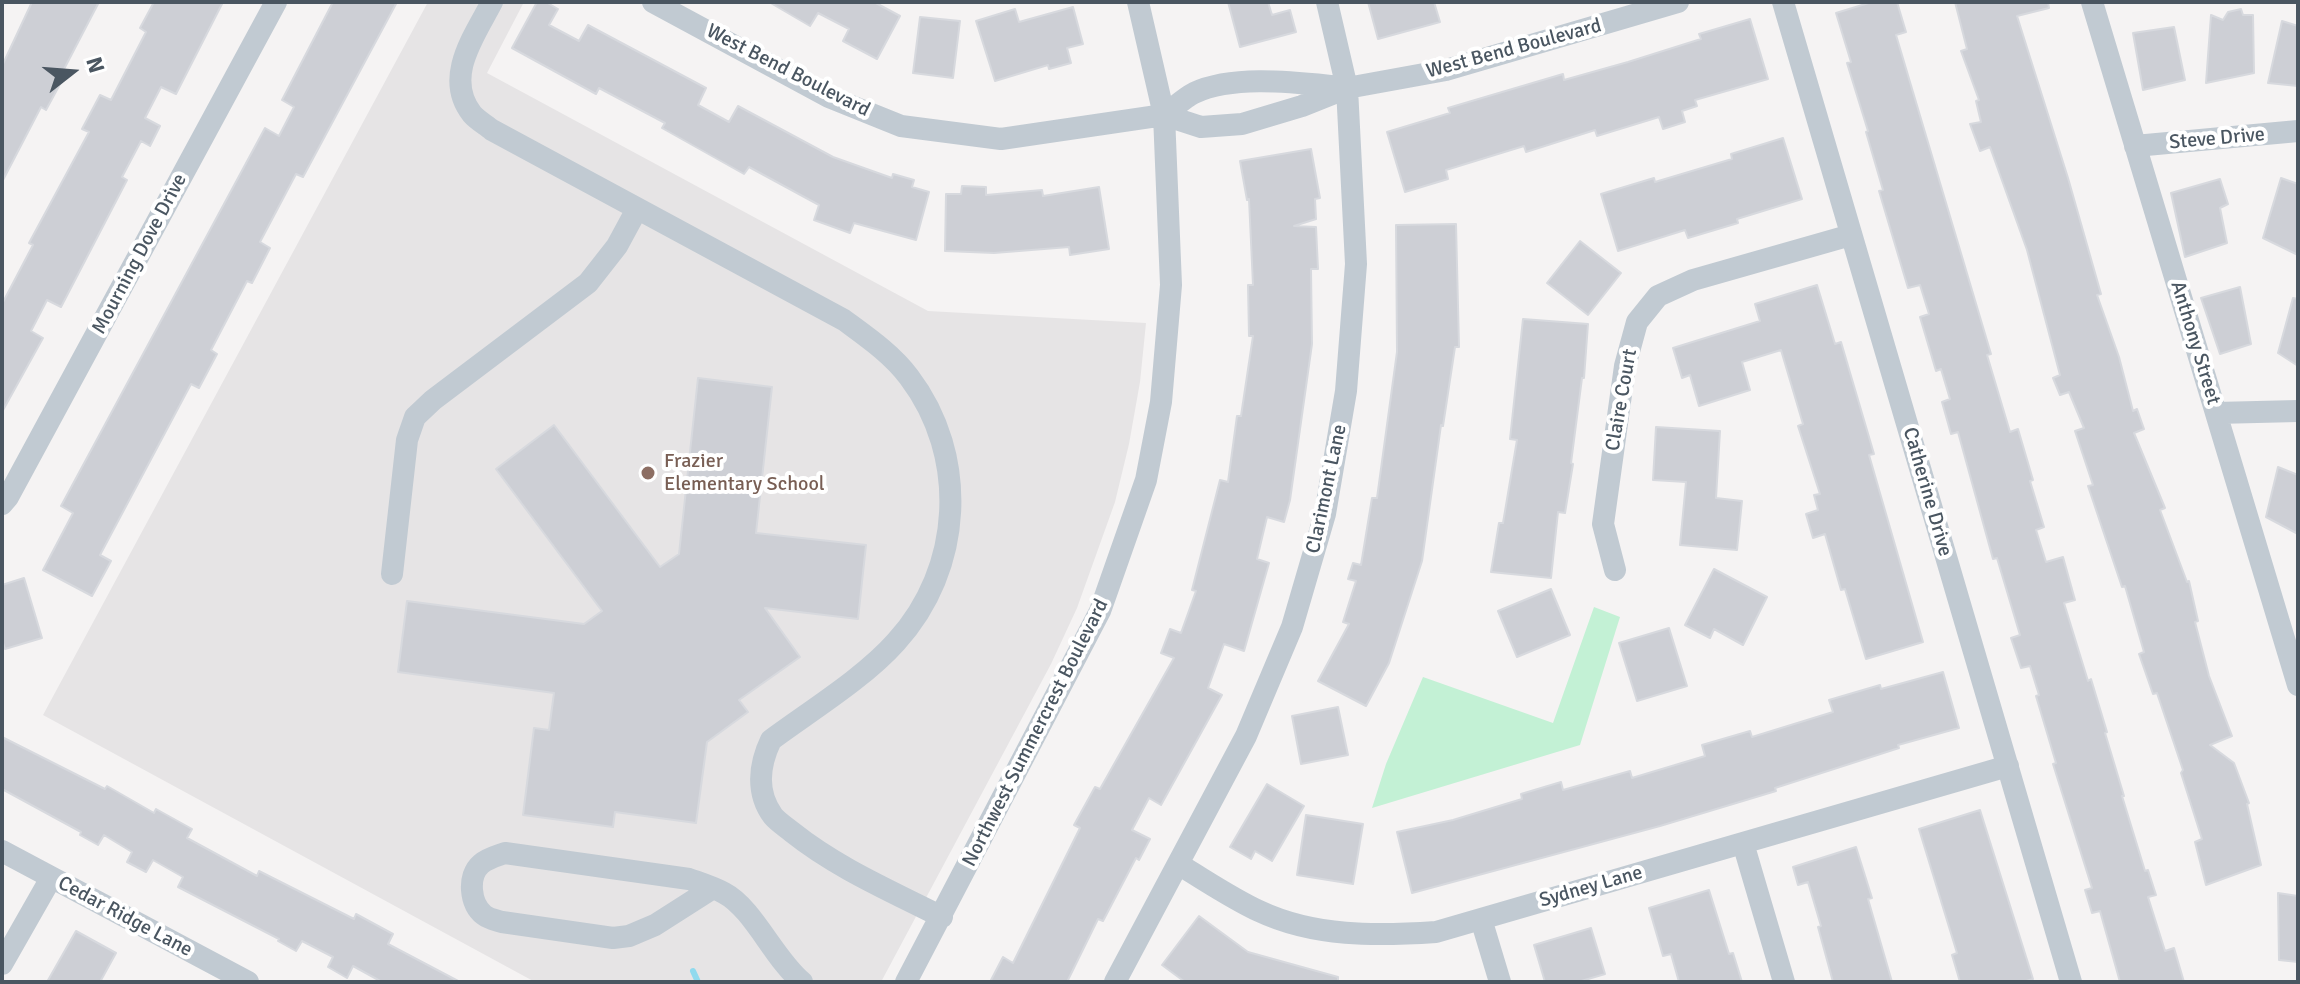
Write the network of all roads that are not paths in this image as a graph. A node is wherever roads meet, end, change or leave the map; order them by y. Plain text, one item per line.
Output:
1 (276, 2) edge
2 (492, 2) edge
3 (653, 2) edge
4 (1138, 2) edge
5 (1327, 2) edge
6 (1678, 2) edge
7 (1783, 2) edge
8 (2092, 2) edge
9 (1347, 88) junction
10 (1164, 115) junction
11 (2298, 131) edge
12 (2135, 146) junction
13 (637, 209) junction
14 (1851, 235) junction
15 (2298, 411) edge
16 (2216, 413) junction
17 (2, 504) edge
18 (1615, 570) dead end
19 (392, 574) dead end
20 (2298, 685) edge
21 (2008, 766) junction
22 (1743, 843) junction
23 (2, 851) edge
24 (1178, 864) junction
25 (51, 878) junction
26 (713, 888) junction
27 (942, 917) junction
28 (1481, 919) junction
29 (2, 964) edge
30 (248, 982) edge
31 (802, 982) edge
32 (906, 982) edge
33 (1115, 982) edge
34 (1500, 982) edge
35 (1784, 982) edge
36 (2071, 982) edge

1 - 17 street, Mourning Dove Drive
2 - 13 street
3 - 10 street, West Bend Boulevard
4 - 10 street, Northwest Summercrest Boulevard
5 - 9 street, Clarimont Lane
6 - 9 street, West Bend Boulevard
7 - 14 street, Catherine Drive
8 - 12 street, Anthony Street
9 - 10 street, West Bend Boulevard
9 - 10 street, West Bend Boulevard
9 - 24 street, Clarimont Lane
10 - 27 street, Northwest Summercrest Boulevard
11 - 12 street, Steve Drive
12 - 16 street, Anthony Street
13 - 19 street
13 - 27 street
14 - 18 street, Claire Court
14 - 21 street, Catherine Drive
15 - 16 street
16 - 20 street, Anthony Street
21 - 22 street, Sydney Lane
21 - 36 street, Catherine Drive
22 - 28 street, Sydney Lane
22 - 35 street
23 - 25 street, Cedar Ridge Lane
24 - 28 street, Sydney Lane
24 - 33 street, Clarimont Lane
25 - 29 street
25 - 30 street, Cedar Ridge Lane
26 - 26 street
26 - 31 street
27 - 32 street, Northwest Summercrest Boulevard
28 - 34 street

